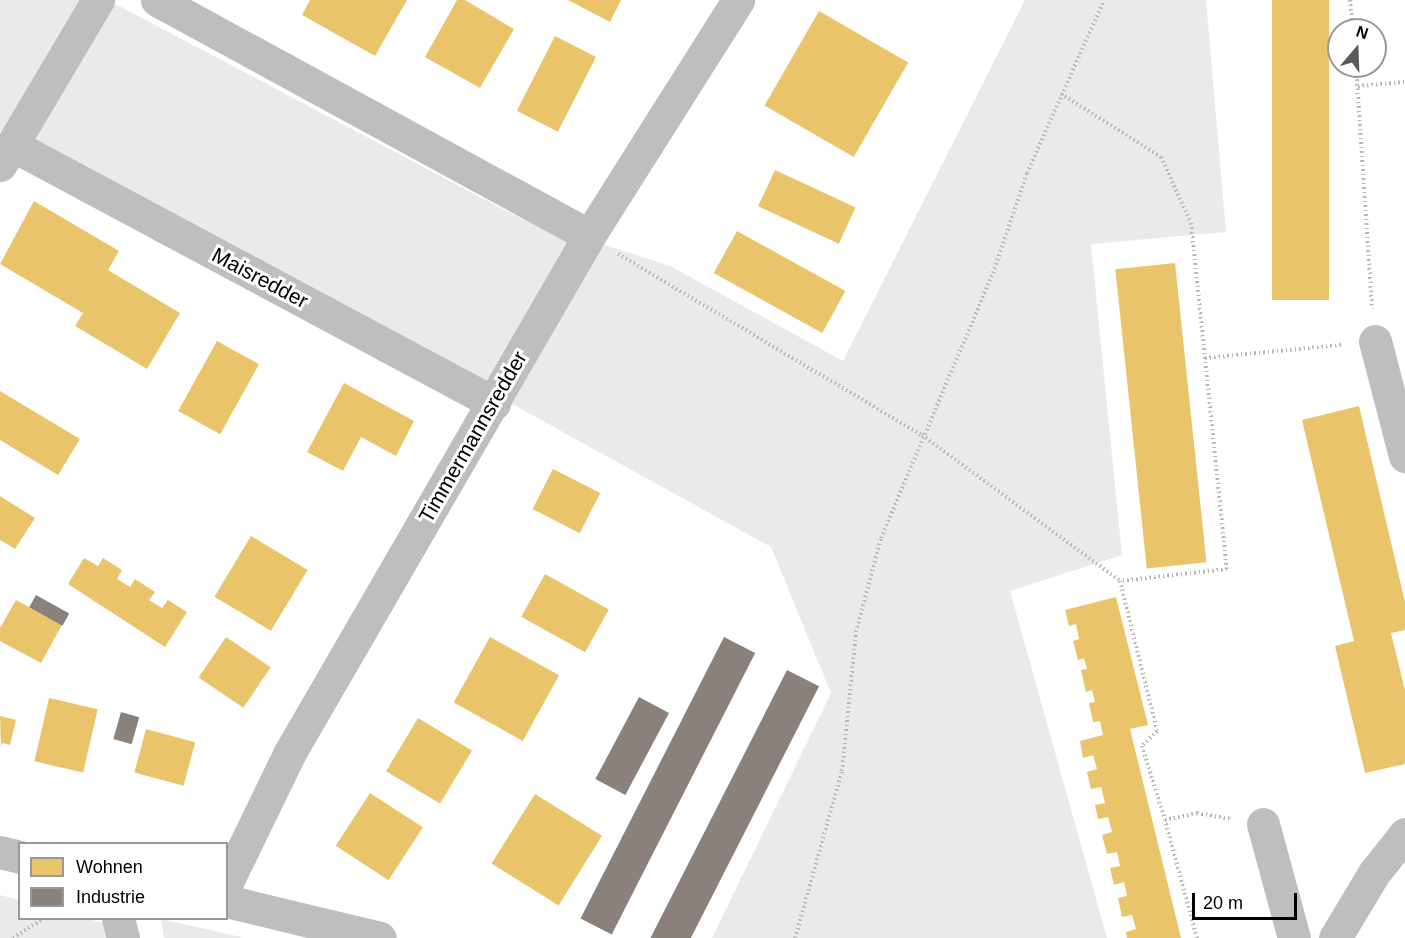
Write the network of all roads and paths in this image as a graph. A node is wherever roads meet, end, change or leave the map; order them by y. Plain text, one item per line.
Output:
1 (98, 0) edge
2 (157, 0) edge
3 (738, 0) edge
4 (1104, 0) edge
5 (1350, 0) edge
6 (1352, 18) edge
7 (1357, 78) edge
8 (1405, 82) edge
9 (1358, 86) junction
10 (1061, 94) junction
11 (14, 159) edge
12 (589, 236) junction
13 (1375, 341) junction
14 (1205, 358) junction
15 (494, 403) junction
16 (922, 435) junction
17 (1405, 456) edge
18 (1119, 581) junction
19 (1165, 820) junction
20 (1263, 824) joint
21 (1405, 834) edge
22 (0, 852) edge
23 (18, 856) edge
24 (228, 880) edge
25 (228, 901) edge
26 (41, 920) edge
27 (118, 920) edge
28 (13, 938) edge
29 (123, 938) edge
30 (380, 938) edge
31 (795, 938) edge
32 (1197, 938) edge
33 (1294, 938) edge
34 (1335, 938) edge

1 - 11 street
2 - 12 street
3 - 12 street, Timmermannsredder
4 - 10 path
5 - 6 path
7 - 9 path
8 - 9 path
9 - 13 path
10 - 14 path
10 - 16 path
11 - 15 street, Maisredder
12 - 15 street, Timmermannsredder
12 - 16 path
13 - 14 path
13 - 17 street
14 - 18 path
15 - 24 street, Timmermannsredder
16 - 18 path
16 - 31 path
18 - 19 path
19 - 20 path
19 - 32 path
20 - 33 street
21 - 34 street
22 - 23 street
25 - 30 street
26 - 28 path
27 - 29 street

